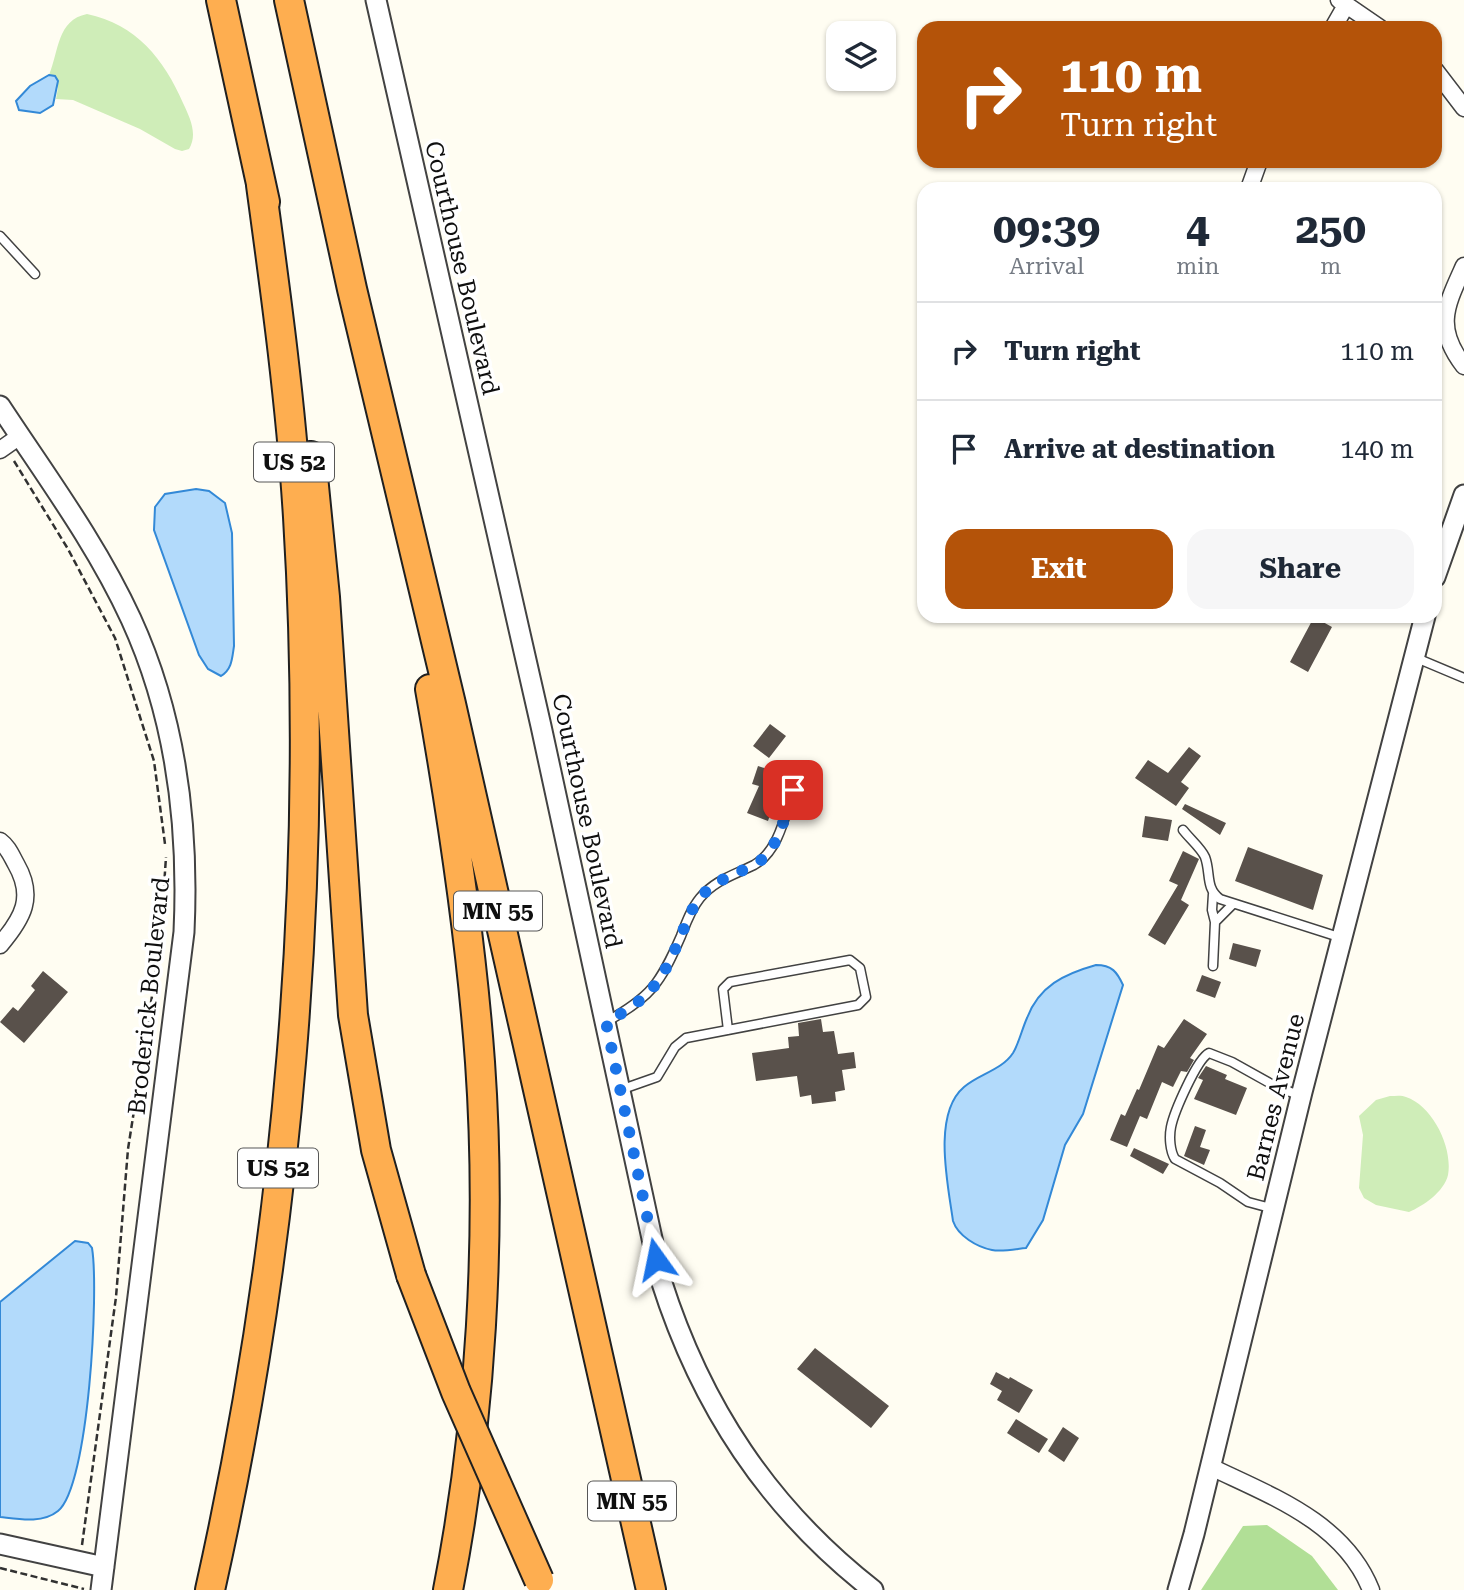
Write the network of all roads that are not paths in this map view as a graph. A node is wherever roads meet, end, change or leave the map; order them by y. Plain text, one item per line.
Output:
1 (220, 0) edge
2 (289, 0) edge
3 (376, 0) edge
4 (1342, 4) edge
5 (1336, 21) edge
6 (1369, 21) edge
7 (1442, 79) edge
8 (1464, 108) edge
9 (261, 185) junction
10 (0, 236) edge
11 (1464, 266) edge
12 (35, 274) dead end
13 (1464, 366) edge
14 (0, 406) edge
15 (380, 411) junction
16 (8, 444) edge
17 (1462, 504) edge
18 (1442, 558) edge
19 (1423, 623) edge
20 (1414, 657) junction
21 (1464, 678) edge
22 (793, 790) dead end
23 (1183, 830) dead end
24 (0, 841) edge
25 (1213, 894) junction
26 (1232, 905) junction
27 (1215, 922) junction
28 (1342, 938) junction
29 (0, 945) edge
30 (1213, 966) dead end
31 (606, 1022) junction
32 (728, 1030) junction
33 (620, 1090) junction
34 (1301, 1096) junction
35 (1274, 1209) junction
36 (1210, 1467) junction
37 (0, 1544) edge
38 (104, 1567) junction
39 (541, 1585) edge
40 (101, 1590) edge
41 (210, 1590) edge
42 (448, 1590) edge
43 (651, 1590) edge
44 (873, 1590) edge
45 (1178, 1590) edge
46 (1371, 1590) edge

1 - 9 highway, US 52
2 - 15 highway
3 - 31 street, Courthouse Boulevard
4 - 5 street
4 - 6 street
7 - 8 street
9 - 39 highway, bridge
9 - 41 highway, US 52
10 - 12 lane
11 - 13 street
14 - 16 street, Broderick Boulevard
15 - 42 highway
15 - 43 highway, MN 55
16 - 38 street, Broderick Boulevard
17 - 18 street
19 - 20 street, Barnes Avenue
20 - 21 lane
20 - 28 street, Barnes Avenue
22 - 31 lane
23 - 25 lane
24 - 29 street
25 - 26 lane
25 - 27 lane
26 - 27 lane
26 - 28 lane
27 - 30 lane
28 - 34 street, Barnes Avenue
31 - 33 street, Courthouse Boulevard
32 - 32 lane
32 - 33 lane
33 - 44 street, Courthouse Boulevard
34 - 35 street, Barnes Avenue
34 - 35 lane
35 - 36 street, Barnes Avenue
36 - 45 street, Barnes Avenue
36 - 46 street
37 - 38 street
38 - 40 street, Broderick Boulevard

